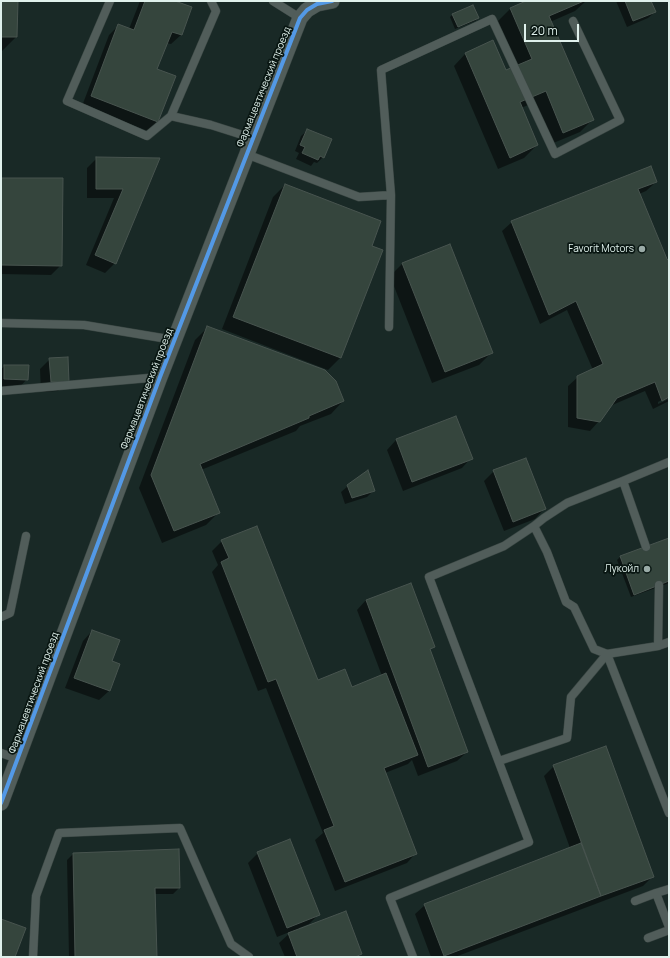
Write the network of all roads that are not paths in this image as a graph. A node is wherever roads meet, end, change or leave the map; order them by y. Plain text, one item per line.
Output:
1 (110, 1) edge
2 (211, 1) edge
3 (273, 1) edge
4 (332, 1) edge
5 (300, 18) junction
6 (573, 21) dead end
7 (172, 116) junction
8 (252, 138) junction
9 (246, 154) junction
10 (391, 196) junction
11 (1, 323) edge
12 (389, 327) dead end
13 (174, 340) junction
14 (160, 377) junction
15 (1, 391) edge
16 (669, 462) edge
17 (623, 481) junction
18 (534, 526) junction
19 (26, 536) dead end
20 (646, 546) dead end
21 (659, 585) dead end
22 (1, 617) edge
23 (669, 642) edge
24 (658, 646) junction
25 (607, 654) junction
26 (1, 753) edge
27 (18, 759) junction
28 (499, 761) junction
29 (1, 803) edge
30 (669, 813) edge
31 (669, 888) edge
32 (656, 893) junction
33 (635, 901) dead end
34 (669, 929) edge
35 (648, 938) dead end
36 (33, 957) edge
37 (249, 957) edge
38 (413, 957) edge

1 - 7 lane
2 - 7 lane
3 - 5 lane
4 - 5 street, Фармацевтический проезд
5 - 8 street, Фармацевтический проезд
6 - 10 lane
7 - 8 lane
8 - 9 street, Фармацевтический проезд
9 - 10 lane
9 - 13 street, Фармацевтический проезд
10 - 12 lane
11 - 13 lane
13 - 14 street, Фармацевтический проезд
14 - 15 lane
14 - 27 street, Фармацевтический проезд
16 - 17 lane
17 - 18 lane
17 - 20 lane
18 - 25 lane
18 - 28 lane
19 - 22 lane
21 - 24 lane
23 - 24 lane
24 - 25 lane
25 - 28 lane
25 - 30 lane
26 - 27 lane
27 - 29 street, Фармацевтический проезд
28 - 38 lane
31 - 32 lane
32 - 33 lane
32 - 34 lane
34 - 35 lane
36 - 37 lane

